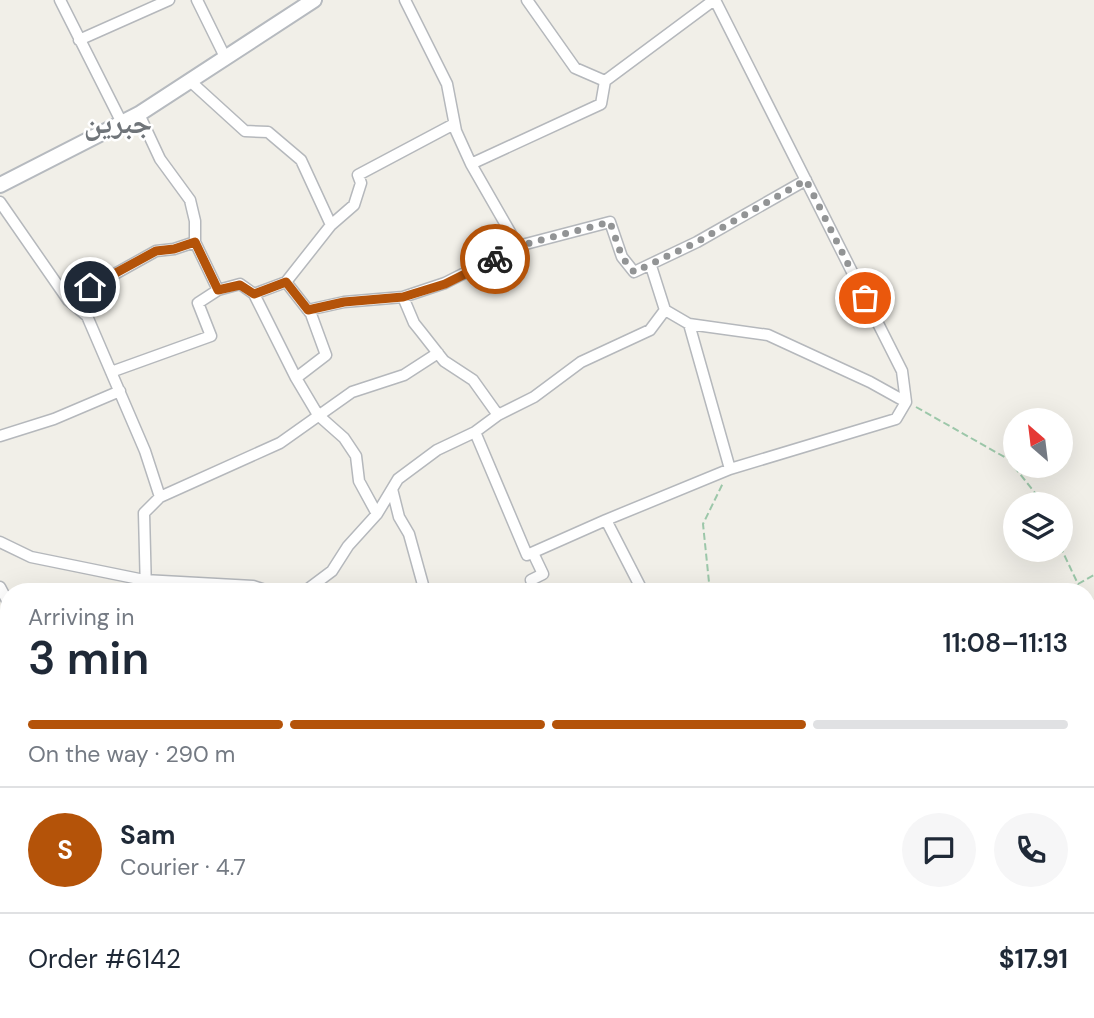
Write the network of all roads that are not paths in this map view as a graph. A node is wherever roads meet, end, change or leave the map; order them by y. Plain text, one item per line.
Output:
1 (60, 0) edge
2 (169, 0) edge
3 (197, 0) edge
4 (314, 0) edge
5 (405, 0) edge
6 (527, 0) edge
7 (715, 0) edge
8 (79, 40) junction
9 (226, 59) junction
10 (190, 80) junction
11 (605, 81) junction
12 (139, 114) junction
13 (122, 122) junction
14 (454, 124) junction
15 (471, 164) junction
16 (806, 180) junction
17 (1, 181) edge
18 (0, 202) edge
19 (331, 225) junction
20 (195, 242) junction
21 (518, 246) junction
22 (650, 266) junction
23 (286, 282) junction
24 (218, 290) junction
25 (254, 294) junction
26 (403, 297) junction
27 (68, 300) junction
28 (308, 310) junction
29 (665, 310) junction
30 (689, 324) junction
31 (438, 353) junction
32 (111, 372) junction
33 (296, 377) junction
34 (120, 391) junction
35 (906, 402) junction
36 (318, 415) junction
37 (498, 415) junction
38 (475, 432) junction
39 (0, 436) edge
40 (730, 469) junction
41 (392, 489) junction
42 (160, 497) junction
43 (377, 514) junction
44 (606, 520) junction
45 (0, 542) edge
46 (533, 553) junction
47 (144, 580) junction
48 (144, 583) edge
49 (198, 583) edge
50 (316, 583) edge
51 (423, 583) edge
52 (532, 583) edge
53 (638, 583) edge

1 - 8 street
2 - 8 street
3 - 9 street
4 - 9 main road
5 - 14 street
6 - 11 street
7 - 11 street
7 - 16 street
8 - 13 street
9 - 10 main road
10 - 12 main road
10 - 19 street
11 - 15 street
12 - 13 main road
12 - 20 street
13 - 17 main road
14 - 15 street
14 - 19 street
15 - 21 street
16 - 22 street
16 - 35 street
18 - 27 street
19 - 23 street
20 - 24 street
20 - 27 street
21 - 22 street
21 - 26 street
22 - 29 street
23 - 25 street
23 - 28 street
24 - 25 street
24 - 32 street
25 - 33 street
26 - 28 street
26 - 31 street
27 - 32 street
28 - 33 street
29 - 30 street
29 - 37 street
30 - 35 street
30 - 40 street
31 - 36 street
31 - 37 street
32 - 34 street
33 - 36 street
34 - 39 street
34 - 42 street
35 - 40 street
36 - 42 street
36 - 43 street
37 - 38 street
38 - 41 street
38 - 46 street
40 - 44 street
41 - 43 street
41 - 51 street
42 - 47 street
43 - 50 street
44 - 46 street
44 - 53 street
45 - 47 street
46 - 52 street
47 - 48 street
47 - 49 street

